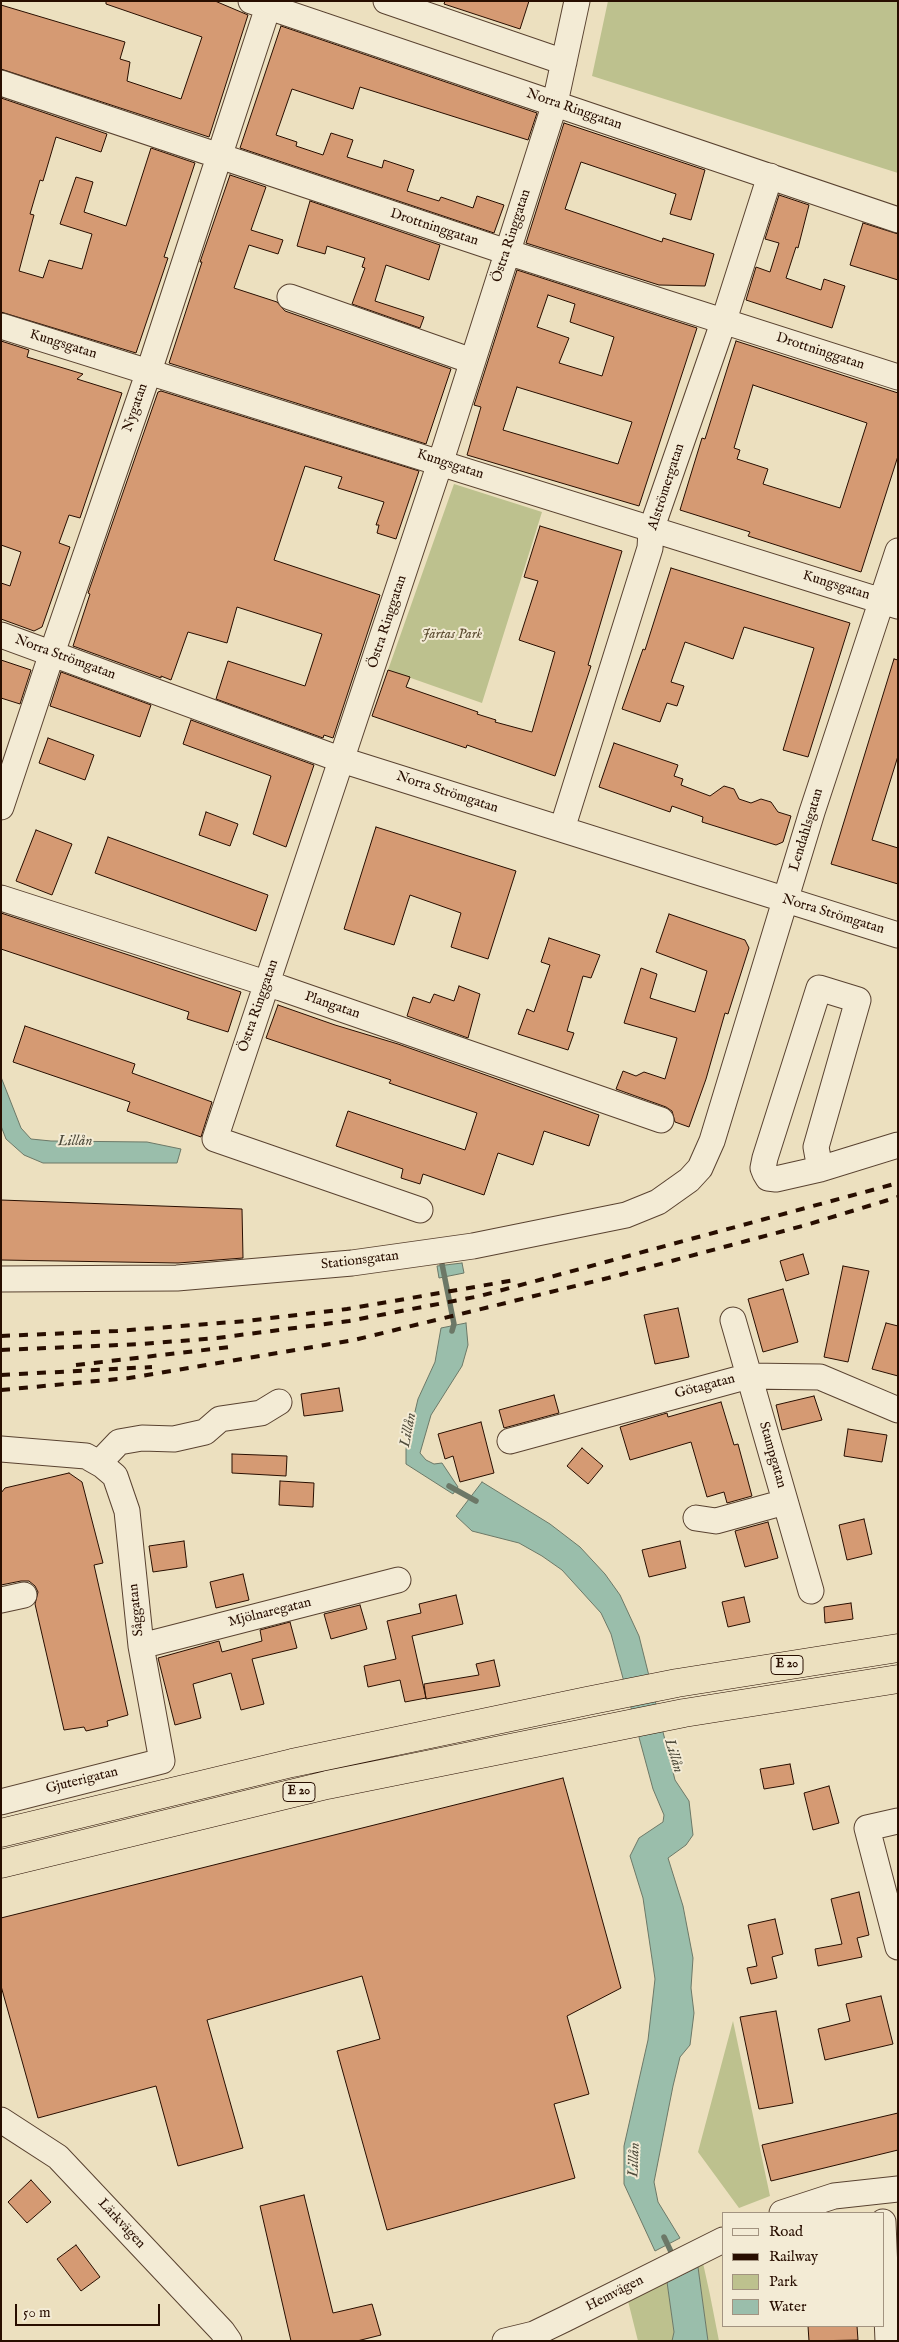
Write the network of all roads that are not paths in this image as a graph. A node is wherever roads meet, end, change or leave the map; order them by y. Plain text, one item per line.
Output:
1 (386, 1) edge
2 (577, 1) edge
3 (263, 3) edge
4 (564, 62) junction
5 (1, 83) edge
6 (555, 103) junction
7 (219, 157) junction
8 (770, 176) junction
9 (898, 220) edge
10 (507, 252) junction
11 (290, 298) dead end
12 (724, 320) junction
13 (1, 326) edge
14 (472, 360) junction
15 (149, 371) junction
16 (898, 377) edge
17 (440, 462) junction
18 (651, 530) junction
19 (898, 550) edge
20 (890, 603) edge
21 (1, 635) edge
22 (52, 653) junction
23 (342, 760) junction
24 (1, 807) edge
25 (562, 829) junction
26 (1, 898) edge
27 (786, 900) junction
28 (898, 935) edge
29 (268, 985) junction
30 (661, 1120) dead end
31 (898, 1146) edge
32 (700, 1168) joint
33 (820, 1168) junction
34 (420, 1210) dead end
35 (1, 1279) edge
36 (732, 1320) dead end
37 (748, 1376) junction
38 (279, 1402) dead end
39 (898, 1410) edge
40 (510, 1440) dead end
41 (1, 1449) edge
42 (101, 1464) junction
43 (785, 1502) junction
44 (696, 1518) dead end
45 (398, 1580) dead end
46 (811, 1590) dead end
47 (141, 1646) junction
48 (898, 1648) edge
49 (898, 1679) edge
50 (162, 1761) joint
51 (1, 1802) edge
52 (898, 1821) edge
53 (1, 1832) edge
54 (1, 1864) edge
55 (896, 1933) edge
56 (1, 2120) edge
57 (887, 2198) edge
58 (785, 2212) edge
59 (722, 2240) edge
60 (884, 2246) edge
61 (229, 2341) edge
62 (505, 2341) edge
63 (888, 2341) edge

1 - 4 street
2 - 4 street, Östra Ringgatan
3 - 6 street, Norra Ringgatan
3 - 7 street, Nygatan
4 - 6 street, Östra Ringgatan
5 - 7 street, Drottninggatan
6 - 8 street, Norra Ringgatan
6 - 10 street, Östra Ringgatan
7 - 10 street, Drottninggatan
7 - 15 street, Nygatan
8 - 9 street, Norra Ringgatan
8 - 12 street, Alströmergatan
10 - 12 street, Drottninggatan
10 - 14 street, Östra Ringgatan
11 - 14 street
12 - 16 street, Drottninggatan
12 - 18 street, Alströmergatan
13 - 15 street, Kungsgatan
14 - 17 street, Östra Ringgatan
15 - 17 street, Kungsgatan
15 - 22 street, Nygatan
17 - 18 street, Kungsgatan
17 - 23 street, Östra Ringgatan
18 - 20 street, Kungsgatan
18 - 25 street, Alströmergatan
19 - 20 street, Lendahlsgatan
20 - 27 street, Lendahlsgatan
21 - 22 street, Norra Strömgatan
22 - 23 street, Norra Strömgatan
22 - 24 street, Nygatan
23 - 25 street, Norra Strömgatan
23 - 29 street, Östra Ringgatan
25 - 27 street, Norra Strömgatan
26 - 29 street, Plangatan
27 - 28 street, Norra Strömgatan
27 - 32 street, Lendahlsgatan
29 - 30 street, Plangatan
29 - 34 street, Östra Ringgatan
31 - 33 street
32 - 35 street, Stationsgatan
33 - 33 street
36 - 37 street, Stampgatan
37 - 39 street, Götagatan
37 - 40 street, Götagatan
37 - 43 street, Stampgatan
38 - 42 street
41 - 42 street
42 - 47 street, Såggatan
43 - 44 street
43 - 46 street, Stampgatan
45 - 47 street, Mjölnaregatan
47 - 50 street, Såggatan
48 - 53 highway, E 20
49 - 54 highway, E 20
50 - 51 street, Gjuterigatan
52 - 55 street
56 - 61 street, Lärkvägen
57 - 58 street
59 - 62 street, Hemvägen
60 - 63 street

